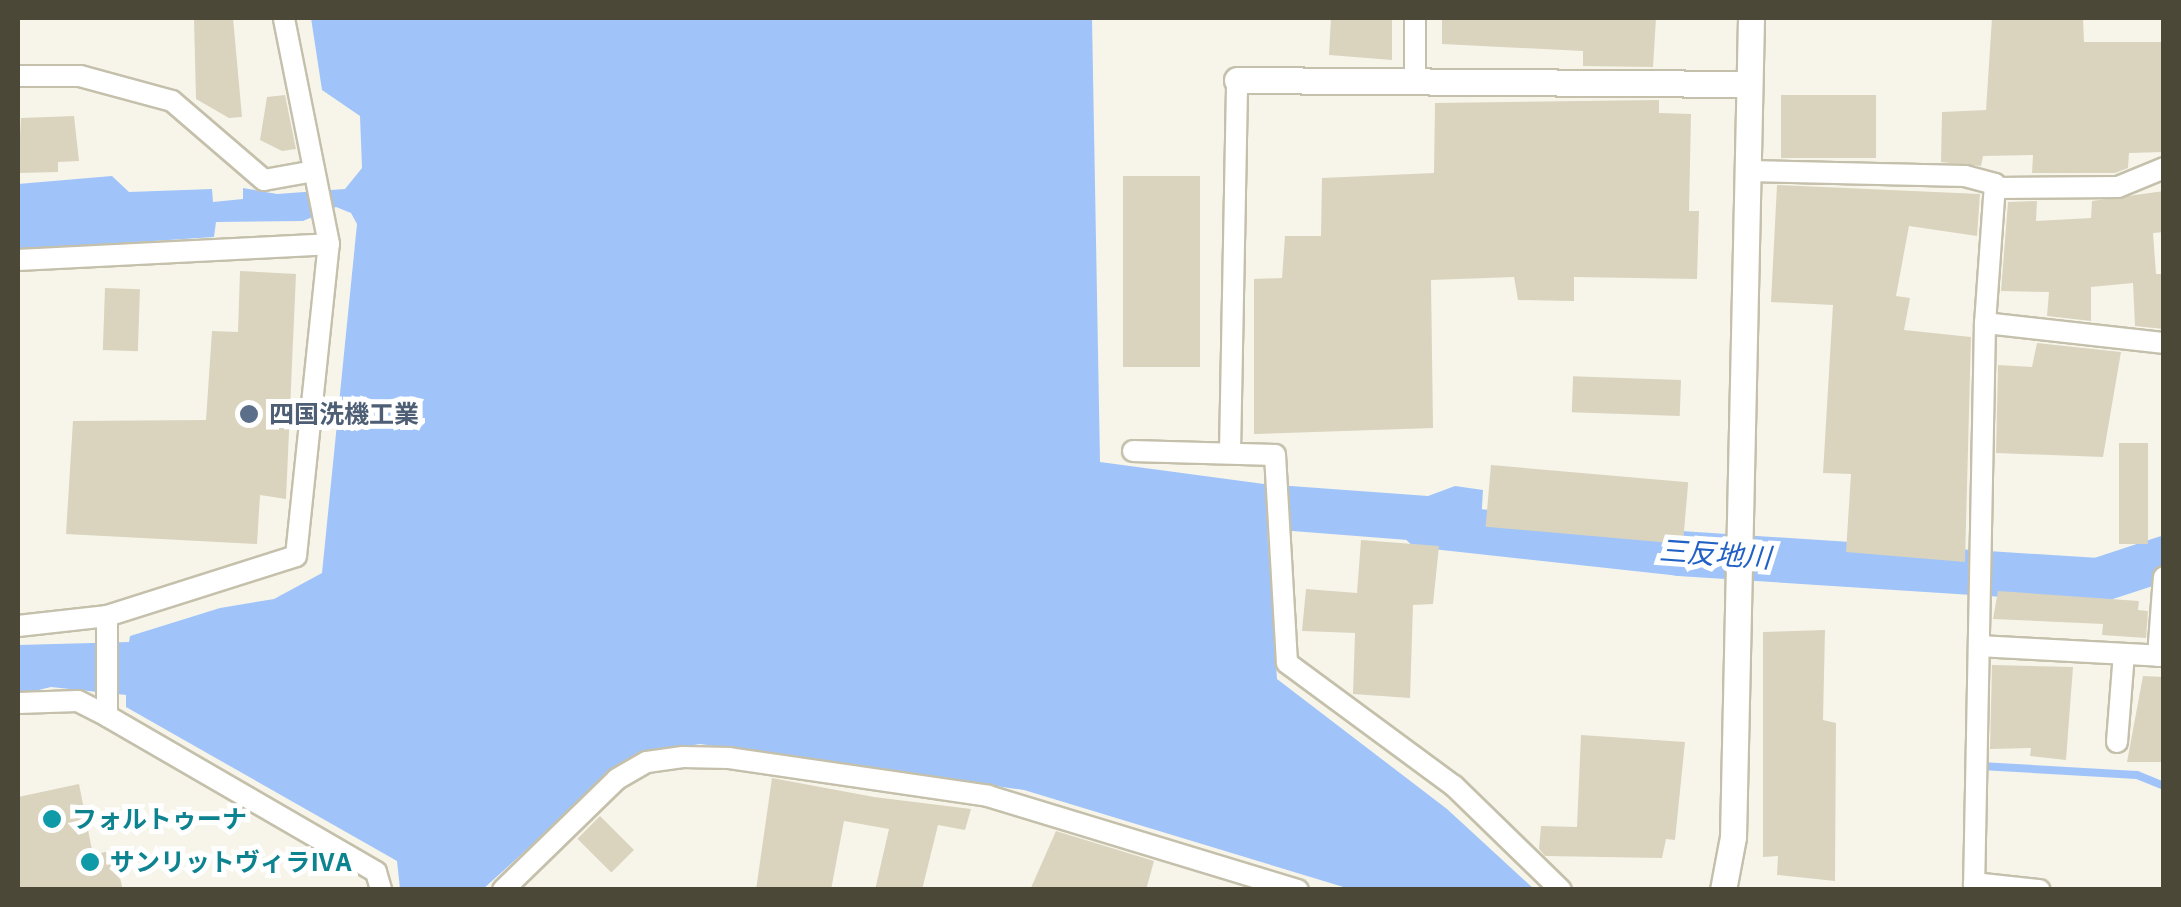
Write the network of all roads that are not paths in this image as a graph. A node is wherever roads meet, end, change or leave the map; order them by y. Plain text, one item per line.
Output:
1 (284, 18) edge
2 (1415, 18) edge
3 (1751, 18) edge
4 (18, 76) edge
5 (1237, 80) joint
6 (1416, 81) junction
7 (1750, 84) junction
8 (2164, 168) edge
9 (314, 171) junction
10 (1749, 171) junction
11 (1995, 188) junction
12 (329, 244) junction
13 (18, 260) edge
14 (1985, 323) junction
15 (2164, 344) edge
16 (1133, 451) dead end
17 (1230, 452) junction
18 (2164, 577) edge
19 (108, 617) junction
20 (18, 626) edge
21 (1978, 646) junction
22 (2124, 654) junction
23 (2161, 656) edge
24 (18, 703) edge
25 (107, 714) junction
26 (2117, 742) dead end
27 (1974, 886) edge
28 (382, 890) edge
29 (502, 890) edge
30 (1298, 890) edge
31 (1561, 890) edge
32 (1723, 890) edge
33 (2040, 890) edge

1 - 9 street
2 - 6 street
3 - 7 street
4 - 9 street
5 - 6 street
5 - 17 street
6 - 7 street
7 - 10 street
8 - 11 street
9 - 12 street
10 - 11 street
10 - 32 street
11 - 14 street
12 - 13 street
12 - 19 street
14 - 15 street
14 - 21 street
16 - 17 street
17 - 31 street
18 - 23 street
19 - 20 street
19 - 25 street
21 - 22 street
21 - 27 street
22 - 23 street
22 - 26 street
24 - 25 street
25 - 28 street
27 - 33 street
29 - 30 street

